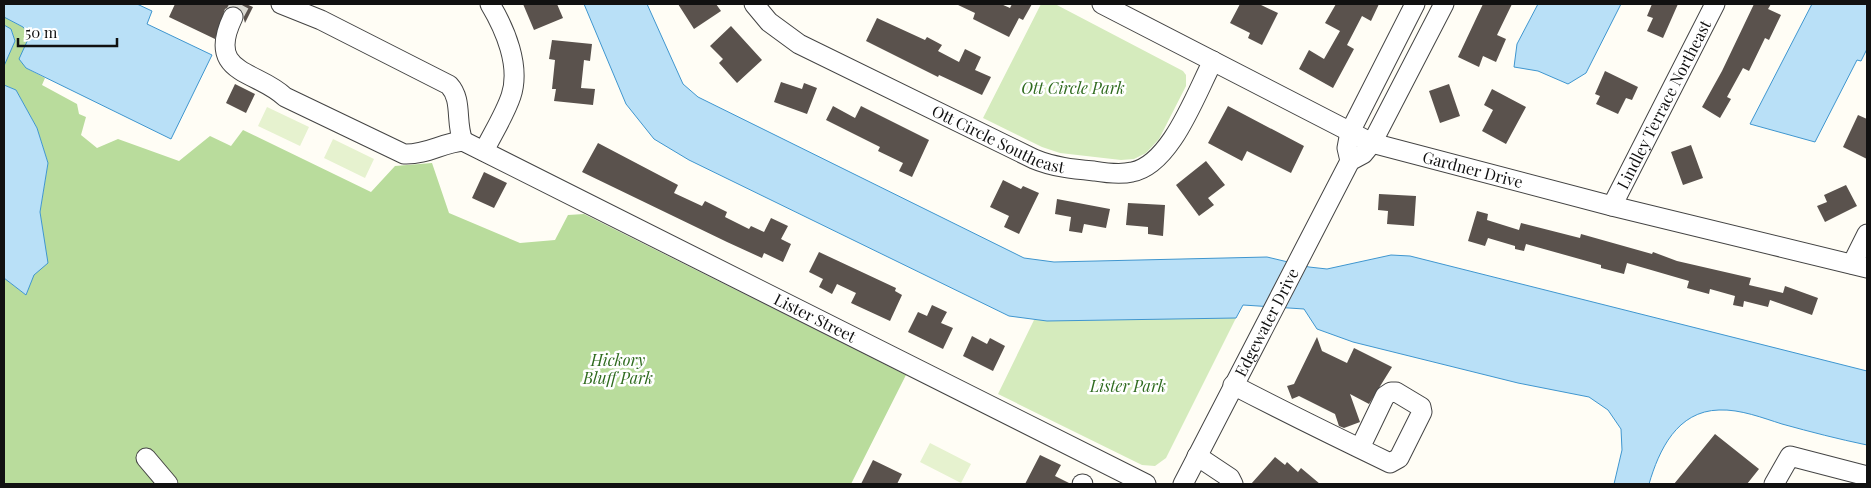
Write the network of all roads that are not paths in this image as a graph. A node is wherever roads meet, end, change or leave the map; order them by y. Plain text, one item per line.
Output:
1 (281, 4) edge
2 (490, 4) edge
3 (754, 4) edge
4 (1102, 4) edge
5 (1415, 4) edge
6 (1444, 4) edge
7 (1715, 4) edge
8 (233, 17) tunnel mouth
9 (1213, 60) junction
10 (1350, 132) junction
11 (463, 140) junction
12 (1372, 143) junction
13 (484, 151) junction
14 (1350, 161) junction
15 (1612, 206) junction
16 (1867, 234) edge
17 (1860, 266) edge
18 (1233, 386) junction
19 (1360, 448) dead end
20 (1198, 456) junction
21 (146, 458) dead end
22 (1867, 476) edge
23 (168, 484) edge
24 (1146, 484) edge
25 (1183, 484) edge
26 (1233, 484) edge
27 (1774, 484) edge

1 - 11 street
2 - 13 street
3 - 9 street, Ott Circle Southeast
4 - 9 street, Gardner Drive
5 - 10 street, Edgewater Drive
6 - 12 street, Edgewater Drive
7 - 15 street, Lindley Terrace Northeast
8 - 11 street
9 - 10 street, Gardner Drive
10 - 12 street, Gardner Drive
10 - 14 street, Edgewater Drive
11 - 13 street, Lister Street
12 - 14 street, Edgewater Drive
12 - 15 street, Gardner Drive
13 - 24 street, Lister Street
14 - 18 street, Edgewater Drive
15 - 17 street, Gardner Drive
16 - 17 street
18 - 19 street
18 - 20 street, Edgewater Drive
20 - 25 street, Edgewater Drive
20 - 26 street
21 - 23 street
22 - 27 street

